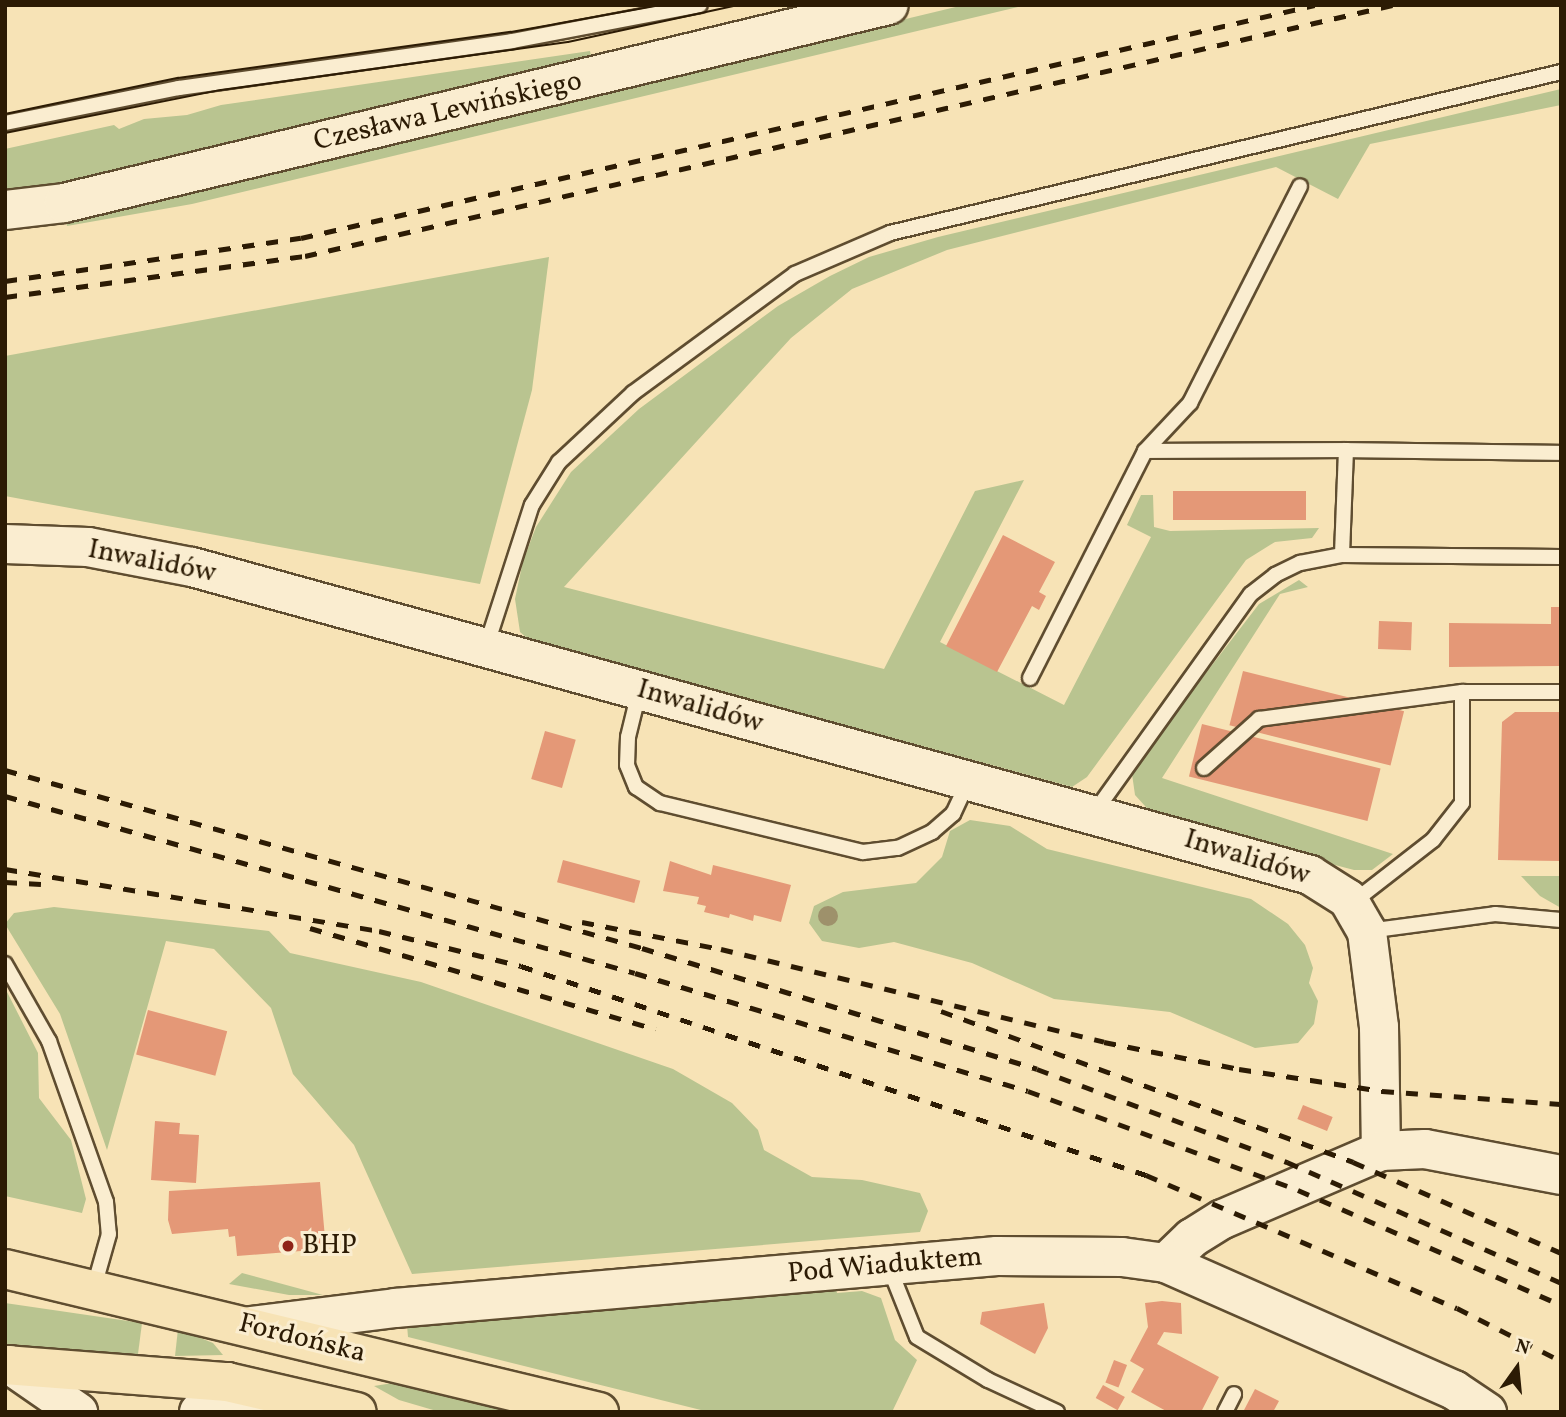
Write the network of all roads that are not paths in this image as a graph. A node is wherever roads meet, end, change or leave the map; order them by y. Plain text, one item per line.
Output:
1 (700, 5) edge
2 (889, 5) edge
3 (1561, 72) edge
4 (5, 123) edge
5 (1300, 186) dead end
6 (5, 210) edge
7 (1346, 450) junction
8 (1145, 452) junction
9 (1561, 453) edge
10 (5, 544) edge
11 (1342, 555) junction
12 (1561, 557) edge
13 (486, 648) junction
14 (1030, 678) dead end
15 (640, 690) junction
16 (1462, 692) junction
17 (1561, 692) edge
18 (1204, 768) dead end
19 (968, 782) junction
20 (1094, 814) junction
21 (1359, 918) junction
22 (1561, 920) edge
23 (5, 964) edge
24 (1381, 1151) junction
25 (1561, 1175) edge
26 (1166, 1263) junction
27 (889, 1265) junction
28 (5, 1269) edge
29 (94, 1287) junction
30 (251, 1326) junction
31 (8, 1365) edge
32 (227, 1382) junction
33 (1234, 1394) dead end
34 (78, 1412) edge
35 (199, 1412) edge
36 (251, 1412) edge
37 (357, 1412) edge
38 (599, 1412) edge
39 (1057, 1412) edge
40 (1224, 1412) edge
41 (1487, 1412) edge

1 - 4 lane
2 - 6 street, Czesława Lewińskiego
3 - 13 lane
5 - 8 lane
7 - 8 lane
7 - 9 lane
7 - 11 lane
8 - 14 lane
10 - 13 street, Inwalidów
11 - 12 lane
11 - 20 lane
13 - 15 street, Inwalidów
15 - 19 street, Inwalidów
15 - 19 lane
16 - 17 lane
16 - 18 lane
16 - 21 lane
19 - 20 street, Inwalidów
20 - 21 street, Inwalidów
21 - 22 lane
21 - 24 street
23 - 29 lane
24 - 25 street
24 - 26 street
26 - 27 street, Pod Wiaduktem
26 - 41 street, Pod Wiaduktem
27 - 30 street, Pod Wiaduktem
27 - 39 lane
28 - 29 main road, Fordońska
29 - 30 main road, Fordońska
30 - 38 main road, Fordońska
31 - 32 main road, Fordońska
31 - 34 street
32 - 35 street
32 - 36 street
32 - 37 main road, Fordońska
33 - 40 lane

